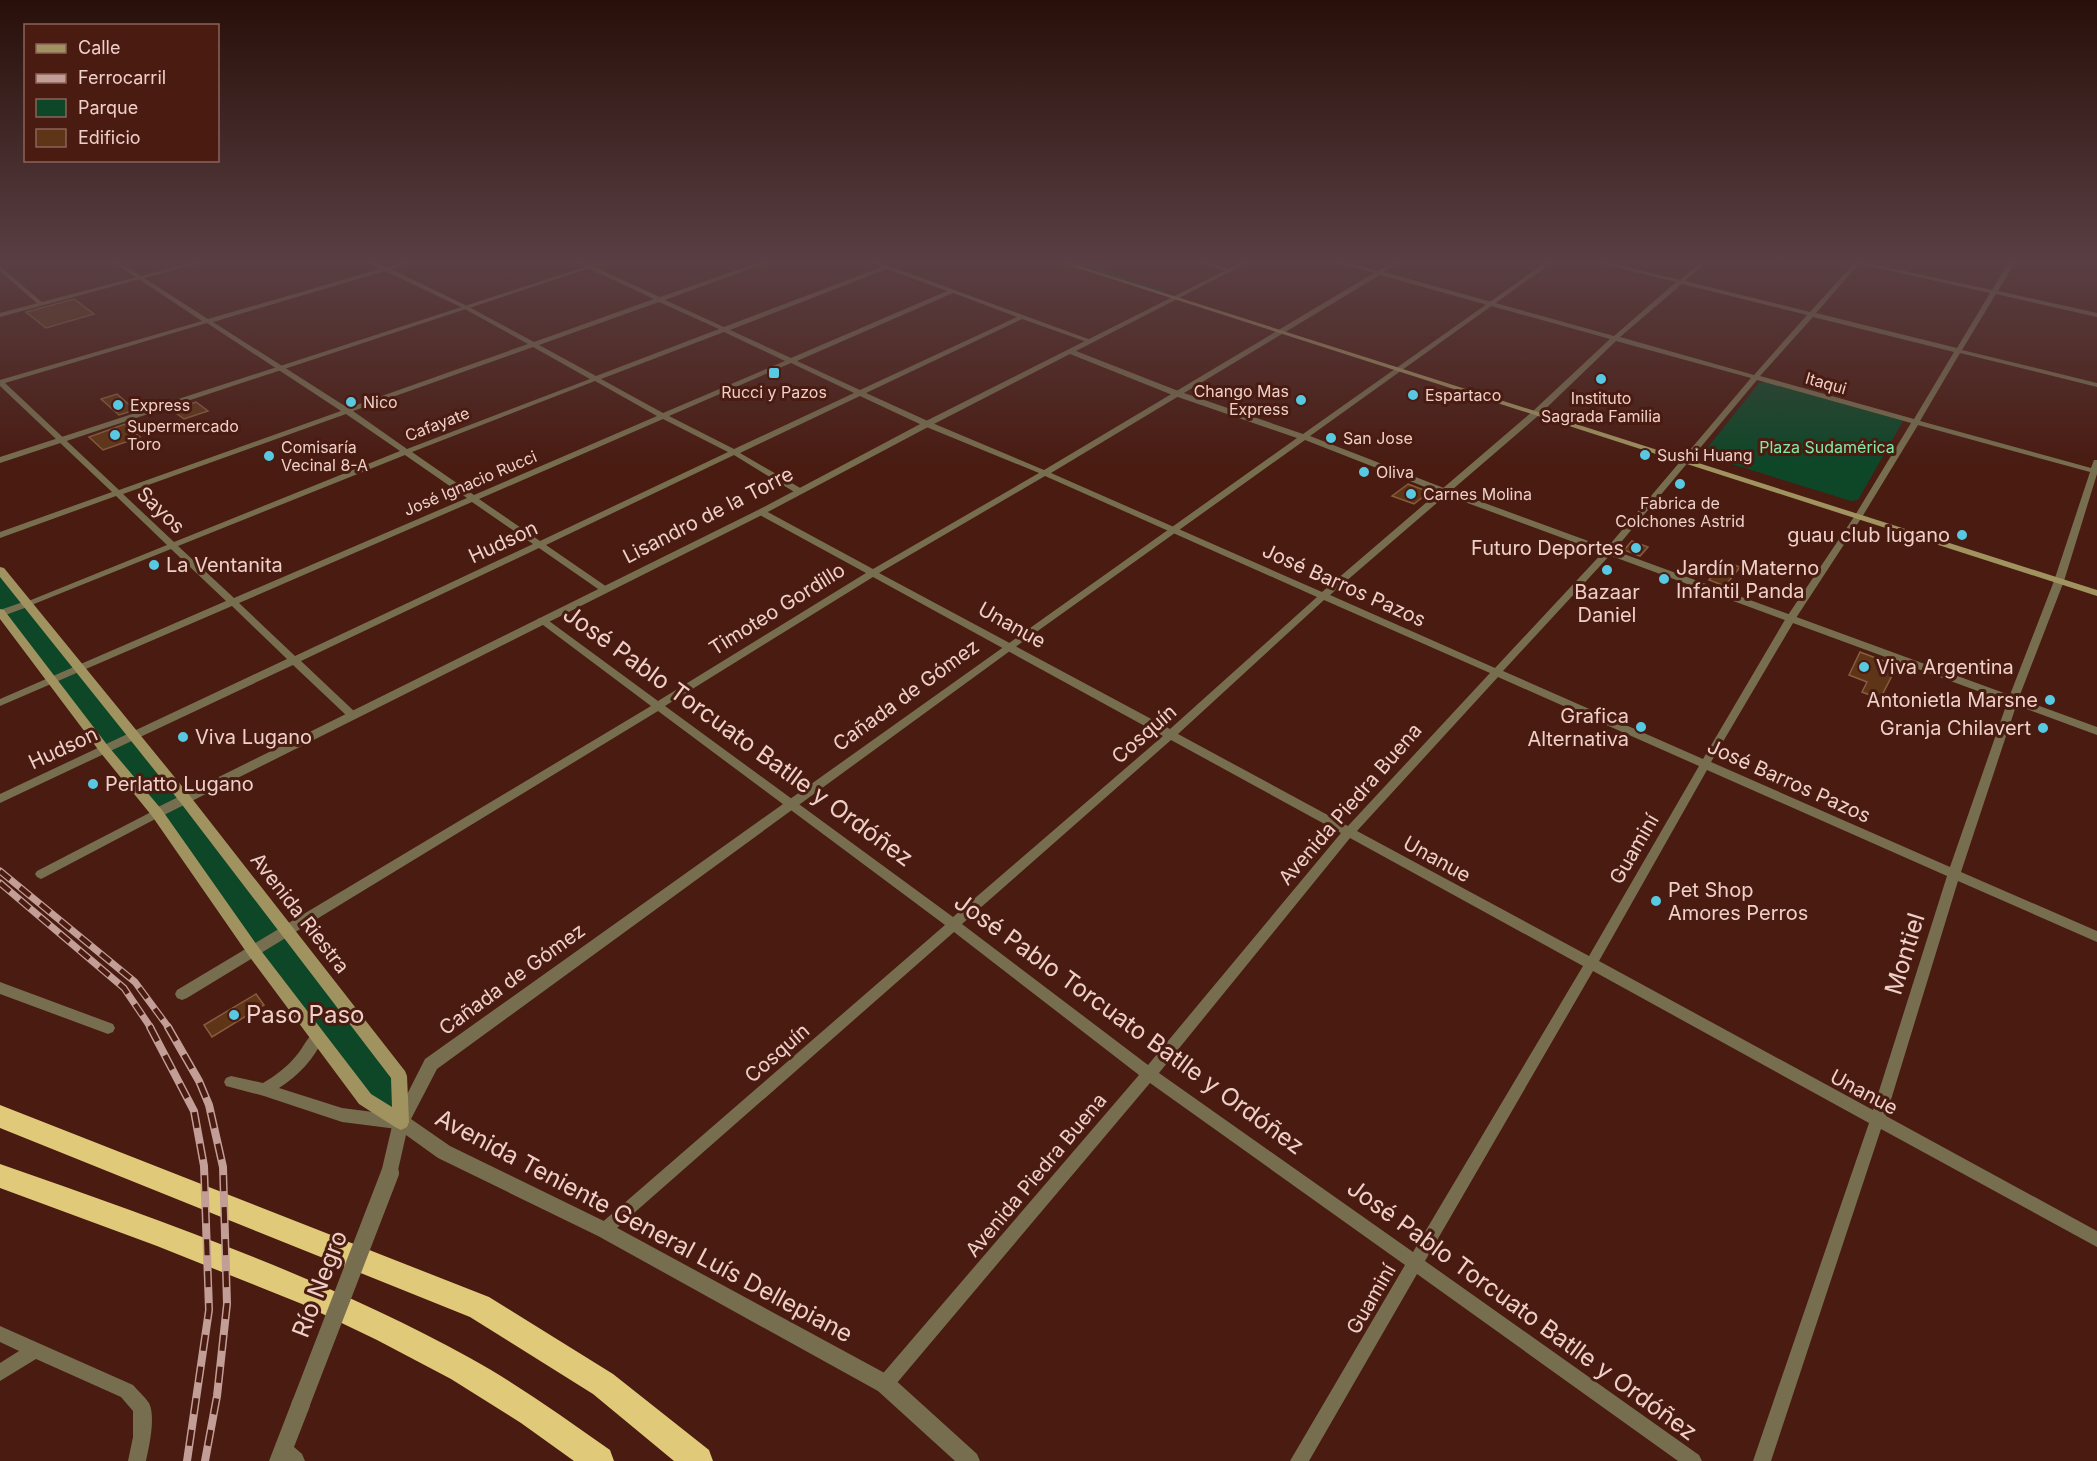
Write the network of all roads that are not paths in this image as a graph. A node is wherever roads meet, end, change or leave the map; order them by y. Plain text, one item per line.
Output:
1 (175, 330) edge
2 (225, 330) edge
3 (396, 330) edge
4 (507, 330) edge
5 (572, 330) edge
6 (724, 330) joint
7 (862, 330) edge
8 (993, 330) edge
9 (1058, 330) edge
10 (1111, 330) edge
11 (1285, 330) joint
12 (1455, 330) edge
13 (1587, 330) edge
14 (1625, 330) edge
15 (1798, 330) edge
16 (1878, 330) edge
17 (1970, 330) edge
18 (1616, 338) junction
19 (1089, 341) junction
20 (533, 344) junction
21 (1958, 350) junction
22 (1070, 351) junction
23 (791, 361) junction
24 (281, 367) junction
25 (1403, 367) junction
26 (1756, 377) junction
27 (597, 379) junction
28 (0, 382) edge
29 (2097, 385) edge
30 (861, 393) junction
31 (1178, 394) junction
32 (1539, 410) junction
33 (347, 411) junction
34 (663, 417) junction
35 (1914, 422) junction
36 (927, 424) junction
37 (1304, 437) junction
38 (62, 440) junction
39 (405, 452) junction
40 (734, 452) junction
41 (1687, 459) junction
42 (0, 460) edge
43 (2096, 468) edge
44 (1045, 473) junction
45 (799, 491) junction
46 (1446, 492) junction
47 (118, 494) junction
48 (474, 498) junction
49 (760, 512) junction
50 (1860, 514) junction
51 (1175, 530) junction
52 (0, 535) edge
53 (541, 544) junction
54 (172, 546) junction
55 (1609, 551) junction
56 (0, 570) edge
57 (874, 572) junction
58 (2060, 577) junction
59 (2097, 586) edge
60 (604, 589) junction
61 (2097, 593) edge
62 (1323, 596) junction
63 (233, 603) junction
64 (26, 604) junction
65 (0, 613) edge
66 (1791, 618) junction
67 (542, 620) junction
68 (1010, 646) junction
69 (293, 660) junction
70 (79, 669) junction
71 (1497, 672) junction
72 (52, 681) junction
73 (2013, 700) junction
74 (0, 703) edge
75 (658, 706) junction
76 (351, 714) junction
77 (2097, 731) edge
78 (1170, 735) junction
79 (133, 736) junction
80 (104, 749) junction
81 (1705, 764) junction
82 (0, 798) edge
83 (185, 799) junction
84 (791, 804) junction
85 (157, 813) junction
86 (1348, 833) junction
87 (40, 874) dead end
88 (1953, 874) junction
89 (953, 924) junction
90 (288, 932) junction
91 (2097, 937) edge
92 (254, 952) junction
93 (1590, 965) junction
94 (0, 988) edge
95 (182, 994) dead end
96 (108, 1028) dead end
97 (317, 1037) junction
98 (1149, 1074) junction
99 (231, 1082) dead end
100 (264, 1090) junction
101 (0, 1116) edge
102 (1877, 1121) junction
103 (401, 1122) junction
104 (0, 1176) edge
105 (604, 1230) junction
106 (2097, 1239) edge
107 (1415, 1262) junction
108 (0, 1334) edge
109 (35, 1350) junction
110 (0, 1373) edge
111 (885, 1384) junction
112 (286, 1457) edge
113 (137, 1461) edge
114 (599, 1461) edge
115 (698, 1461) edge
116 (970, 1461) edge
117 (1299, 1461) edge
118 (1693, 1461) edge
119 (1762, 1461) edge

1 - 28 street
2 - 24 street, José Pablo Torcuato Batlle y Ordóñez
3 - 24 street
4 - 20 street
5 - 20 street
6 - 23 street, José Barros Pazos
6 - 27 street, Cafayate
7 - 23 street, José Ignacio Rucci
8 - 30 street, Hudson
9 - 19 street
10 - 19 street, Lisandro de la Torre
11 - 25 main road
11 - 31 street, Timoteo Gordillo
12 - 25 street, Cañada de Gómez
13 - 18 street, Itaqui
14 - 18 street, Cosquín
15 - 26 street, Avenida Piedra Buena
16 - 21 street
17 - 21 street, Guaminí
18 - 26 street, Itaqui
18 - 32 street, Cosquín
19 - 22 street, Lisandro de la Torre
20 - 27 street
20 - 33 street
21 - 29 street
21 - 35 street, Guaminí
22 - 31 street
22 - 36 street, Lisandro de la Torre
23 - 30 street, José Barros Pazos
23 - 34 street, José Ignacio Rucci
24 - 33 street, José Pablo Torcuato Batlle y Ordóñez
24 - 38 street
25 - 32 main road
25 - 37 street, Cañada de Gómez
26 - 35 street, Itaqui
26 - 41 street, Avenida Piedra Buena
27 - 34 street
27 - 39 street, Cafayate
28 - 38 street, Sayos
30 - 36 street, José Barros Pazos
30 - 40 street, Hudson
31 - 37 street
31 - 44 street, Timoteo Gordillo
32 - 41 main road
32 - 46 street, Cosquín
33 - 39 street, José Pablo Torcuato Batlle y Ordóñez
33 - 47 street
34 - 40 street
34 - 48 street, José Ignacio Rucci
35 - 43 street, Itaqui
35 - 50 street, Guaminí
36 - 44 street, José Barros Pazos
36 - 45 street, Lisandro de la Torre
37 - 46 street
37 - 51 street, Cañada de Gómez
38 - 42 street
38 - 47 street, Sayos
39 - 48 street, José Pablo Torcuato Batlle y Ordóñez
39 - 54 street, Cafayate
40 - 45 street
40 - 53 street, Hudson
41 - 50 main road
41 - 55 street, Avenida Piedra Buena
43 - 58 street, Montiel
44 - 51 street, José Barros Pazos
44 - 57 street, Timoteo Gordillo
45 - 49 street, Lisandro de la Torre
46 - 55 street
46 - 62 street, Cosquín
47 - 52 street
47 - 54 street, Sayos
48 - 53 street, José Pablo Torcuato Batlle y Ordóñez
48 - 63 street, José Ignacio Rucci
49 - 57 street, Unanue
49 - 60 street, Lisandro de la Torre
50 - 58 main road
50 - 66 street, Guaminí
51 - 62 street, José Barros Pazos
51 - 68 street, Cañada de Gómez
53 - 60 street, José Pablo Torcuato Batlle y Ordóñez
53 - 69 street, Hudson
54 - 63 street, Sayos
54 - 64 street, Cafayate
55 - 66 street
55 - 71 street, Avenida Piedra Buena
56 - 64 main road, Avenida Riestra
57 - 68 street, Unanue
57 - 75 street, Timoteo Gordillo
58 - 59 main road
58 - 61 main road
58 - 73 street, Montiel
60 - 67 street, Lisandro de la Torre
62 - 71 street, José Barros Pazos
62 - 78 street, Cosquín
63 - 69 street, Sayos
63 - 70 street, José Ignacio Rucci
64 - 65 street, Cafayate
64 - 70 main road, Avenida Riestra
65 - 72 main road
66 - 73 street
66 - 81 street, Guaminí
67 - 75 street, José Pablo Torcuato Batlle y Ordóñez
67 - 76 street, Lisandro de la Torre
68 - 78 street, Unanue
68 - 84 street, Cañada de Gómez
69 - 76 street, Sayos
69 - 79 street, Hudson
70 - 72 street, José Ignacio Rucci
70 - 79 main road, Avenida Riestra
71 - 81 street, José Barros Pazos
71 - 86 street, Avenida Piedra Buena
72 - 74 street, José Ignacio Rucci
72 - 80 main road
73 - 77 street
73 - 88 street, Montiel
75 - 84 street, José Pablo Torcuato Batlle y Ordóñez
75 - 90 street, Timoteo Gordillo
76 - 83 street, Lisandro de la Torre
78 - 86 street, Unanue
78 - 89 street, Cosquín
79 - 80 street, Hudson
79 - 83 main road, Avenida Riestra
80 - 82 street, Hudson
80 - 85 main road
81 - 88 street, José Barros Pazos
81 - 93 street, Guaminí
83 - 85 street, Lisandro de la Torre
83 - 90 main road, Avenida Riestra
84 - 89 street, José Pablo Torcuato Batlle y Ordóñez
84 - 103 street, Cañada de Gómez
85 - 87 street
85 - 92 main road
86 - 93 street, Unanue
86 - 98 street, Avenida Piedra Buena
88 - 91 street, José Barros Pazos
88 - 102 street, Montiel
89 - 98 street, José Pablo Torcuato Batlle y Ordóñez
89 - 105 street, Cosquín
90 - 92 street, Timoteo Gordillo
90 - 103 main road, Avenida Riestra
92 - 95 street, Timoteo Gordillo
92 - 97 main road
93 - 102 street, Unanue
93 - 107 street, Guaminí
94 - 96 street
97 - 100 street
97 - 103 main road
98 - 107 street, José Pablo Torcuato Batlle y Ordóñez
98 - 111 street, Avenida Piedra Buena
99 - 100 street, Avenida Teniente General Luís Dellepiane
100 - 103 street, Avenida Teniente General Luís Dellepiane
101 - 115 highway
102 - 106 street, Unanue
102 - 119 street, Montiel
103 - 105 street, Avenida Teniente General Luís Dellepiane
103 - 112 street, Río Negro, bridge
104 - 114 highway
105 - 111 street, Avenida Teniente General Luís Dellepiane
107 - 117 street, Guaminí
107 - 118 street, José Pablo Torcuato Batlle y Ordóñez
108 - 109 street
109 - 110 street
109 - 113 street
111 - 116 street, Avenida Teniente General Luís Dellepiane

